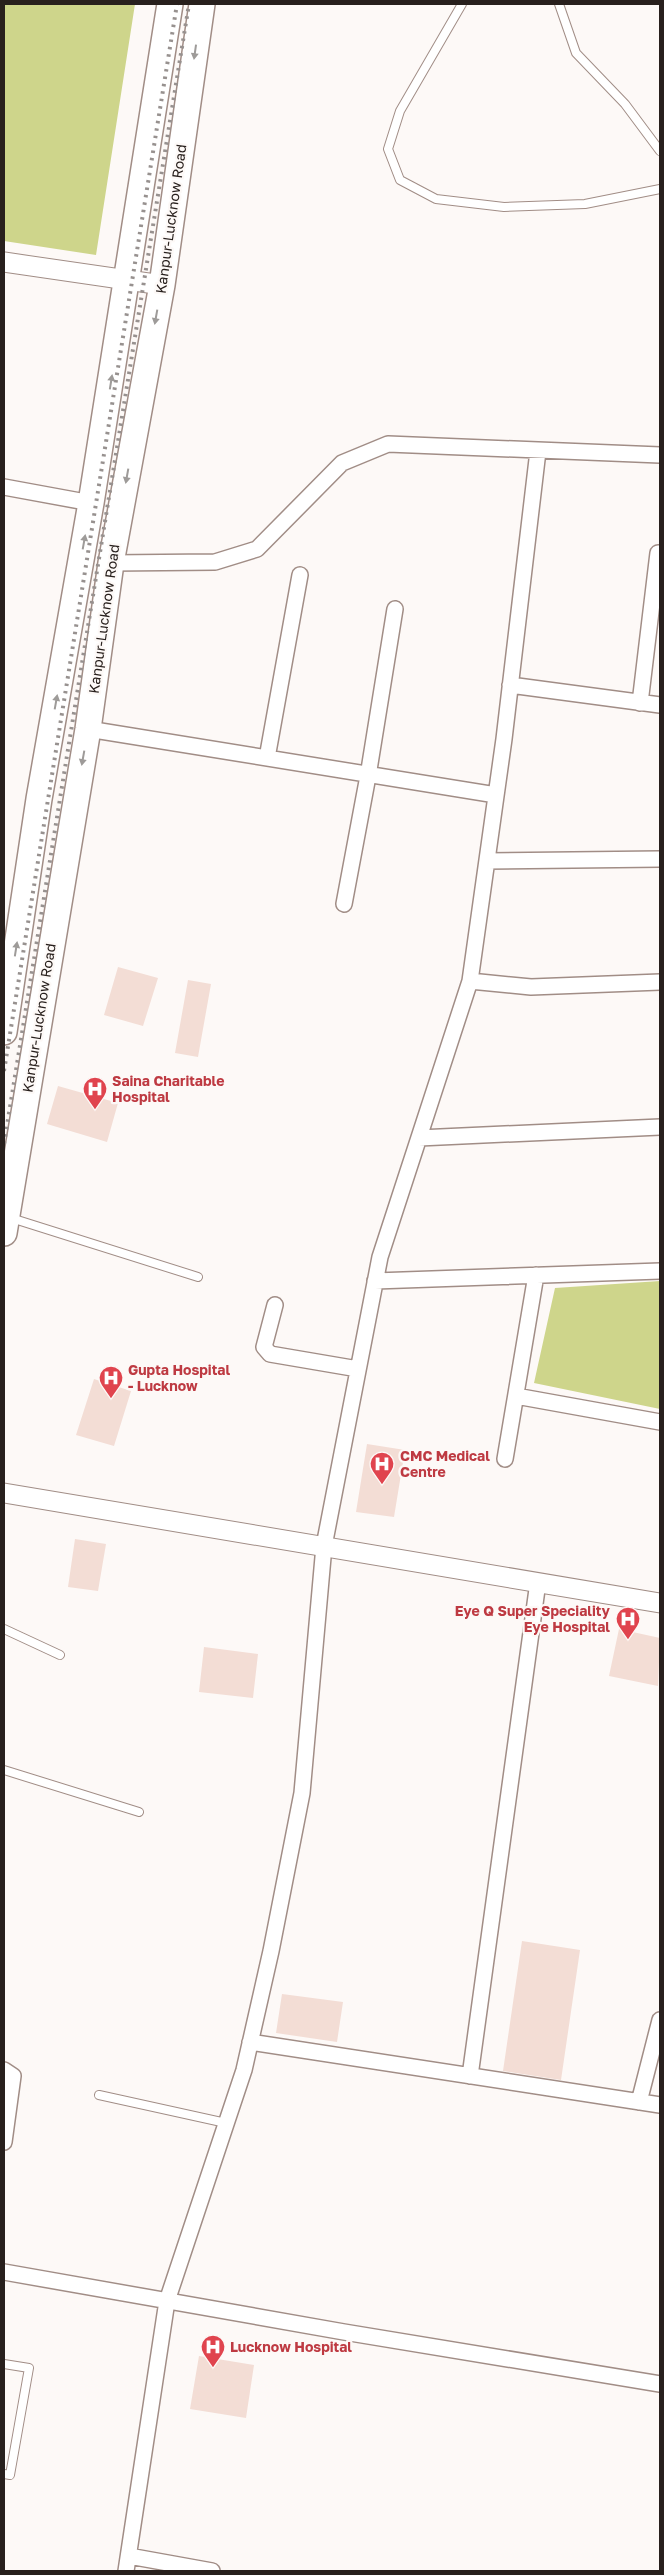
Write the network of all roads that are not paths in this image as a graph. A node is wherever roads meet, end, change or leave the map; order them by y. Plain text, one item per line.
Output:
1 (170, 4) edge
2 (202, 4) edge
3 (462, 4) edge
4 (559, 4) edge
5 (660, 151) edge
6 (660, 190) edge
7 (4, 262) edge
8 (127, 280) junction
9 (162, 285) junction
10 (538, 451) junction
11 (660, 455) edge
12 (4, 487) edge
13 (91, 503) junction
14 (658, 554) dead end
15 (111, 564) junction
16 (300, 575) dead end
17 (394, 608) dead end
18 (510, 685) junction
19 (640, 702) junction
20 (660, 705) edge
21 (88, 729) junction
22 (267, 758) junction
23 (368, 776) junction
24 (496, 795) junction
25 (660, 859) edge
26 (487, 861) junction
27 (344, 904) dead end
28 (470, 981) junction
29 (660, 982) edge
30 (4, 1032) edge
31 (660, 1127) edge
32 (419, 1138) junction
33 (5, 1225) edge
34 (660, 1271) edge
35 (536, 1275) junction
36 (198, 1277) dead end
37 (375, 1281) junction
38 (275, 1305) dead end
39 (358, 1369) junction
40 (516, 1396) junction
41 (660, 1422) edge
42 (505, 1459) dead end
43 (4, 1493) edge
44 (324, 1546) junction
45 (538, 1582) junction
46 (660, 1602) edge
47 (4, 1629) edge
48 (60, 1655) dead end
49 (4, 1770) edge
50 (139, 1812) dead end
51 (660, 2020) edge
52 (250, 2042) junction
53 (4, 2070) edge
54 (470, 2076) junction
55 (99, 2095) dead end
56 (639, 2102) junction
57 (660, 2105) edge
58 (226, 2123) junction
59 (4, 2142) edge
60 (4, 2272) edge
61 (167, 2301) junction
62 (4, 2364) edge
63 (660, 2384) edge
64 (4, 2474) edge
65 (129, 2556) junction
66 (203, 2570) edge
67 (126, 2571) edge

1 - 8 highway
2 -> 9 highway, Kanpur-Lucknow Road
3 - 6 lane
4 - 5 lane
7 - 8 street
8 - 9 street
13 -> 8 highway
9 -> 15 highway, Kanpur-Lucknow Road
10 - 11 street
10 - 15 street
10 - 18 street
12 - 13 street
30 -> 13 highway
14 - 19 street
15 - 21 highway, Kanpur-Lucknow Road
16 - 22 street
17 - 23 street
18 - 19 street
18 - 24 street
19 - 20 street
21 - 22 street
21 -> 33 highway, Kanpur-Lucknow Road
22 - 23 street
23 - 24 street
23 - 27 street
24 - 26 street
25 - 26 street
26 - 28 street
28 - 29 street
28 - 32 street
31 - 32 street
32 - 37 street
33 - 36 lane
34 - 35 street
35 - 37 street
35 - 40 street
37 - 39 street
38 - 39 street
39 - 44 street
40 - 41 street
40 - 42 street
43 - 44 street
44 - 45 street
44 - 52 street
45 - 46 street
45 - 54 street
47 - 48 lane
49 - 50 lane
51 - 56 street
52 - 54 street
52 - 58 street
53 - 59 street
54 - 56 street
55 - 58 lane
56 - 57 street
58 - 61 street
60 - 61 street
61 - 63 street
61 - 65 street
62 - 64 lane
65 - 66 street
65 - 67 street

